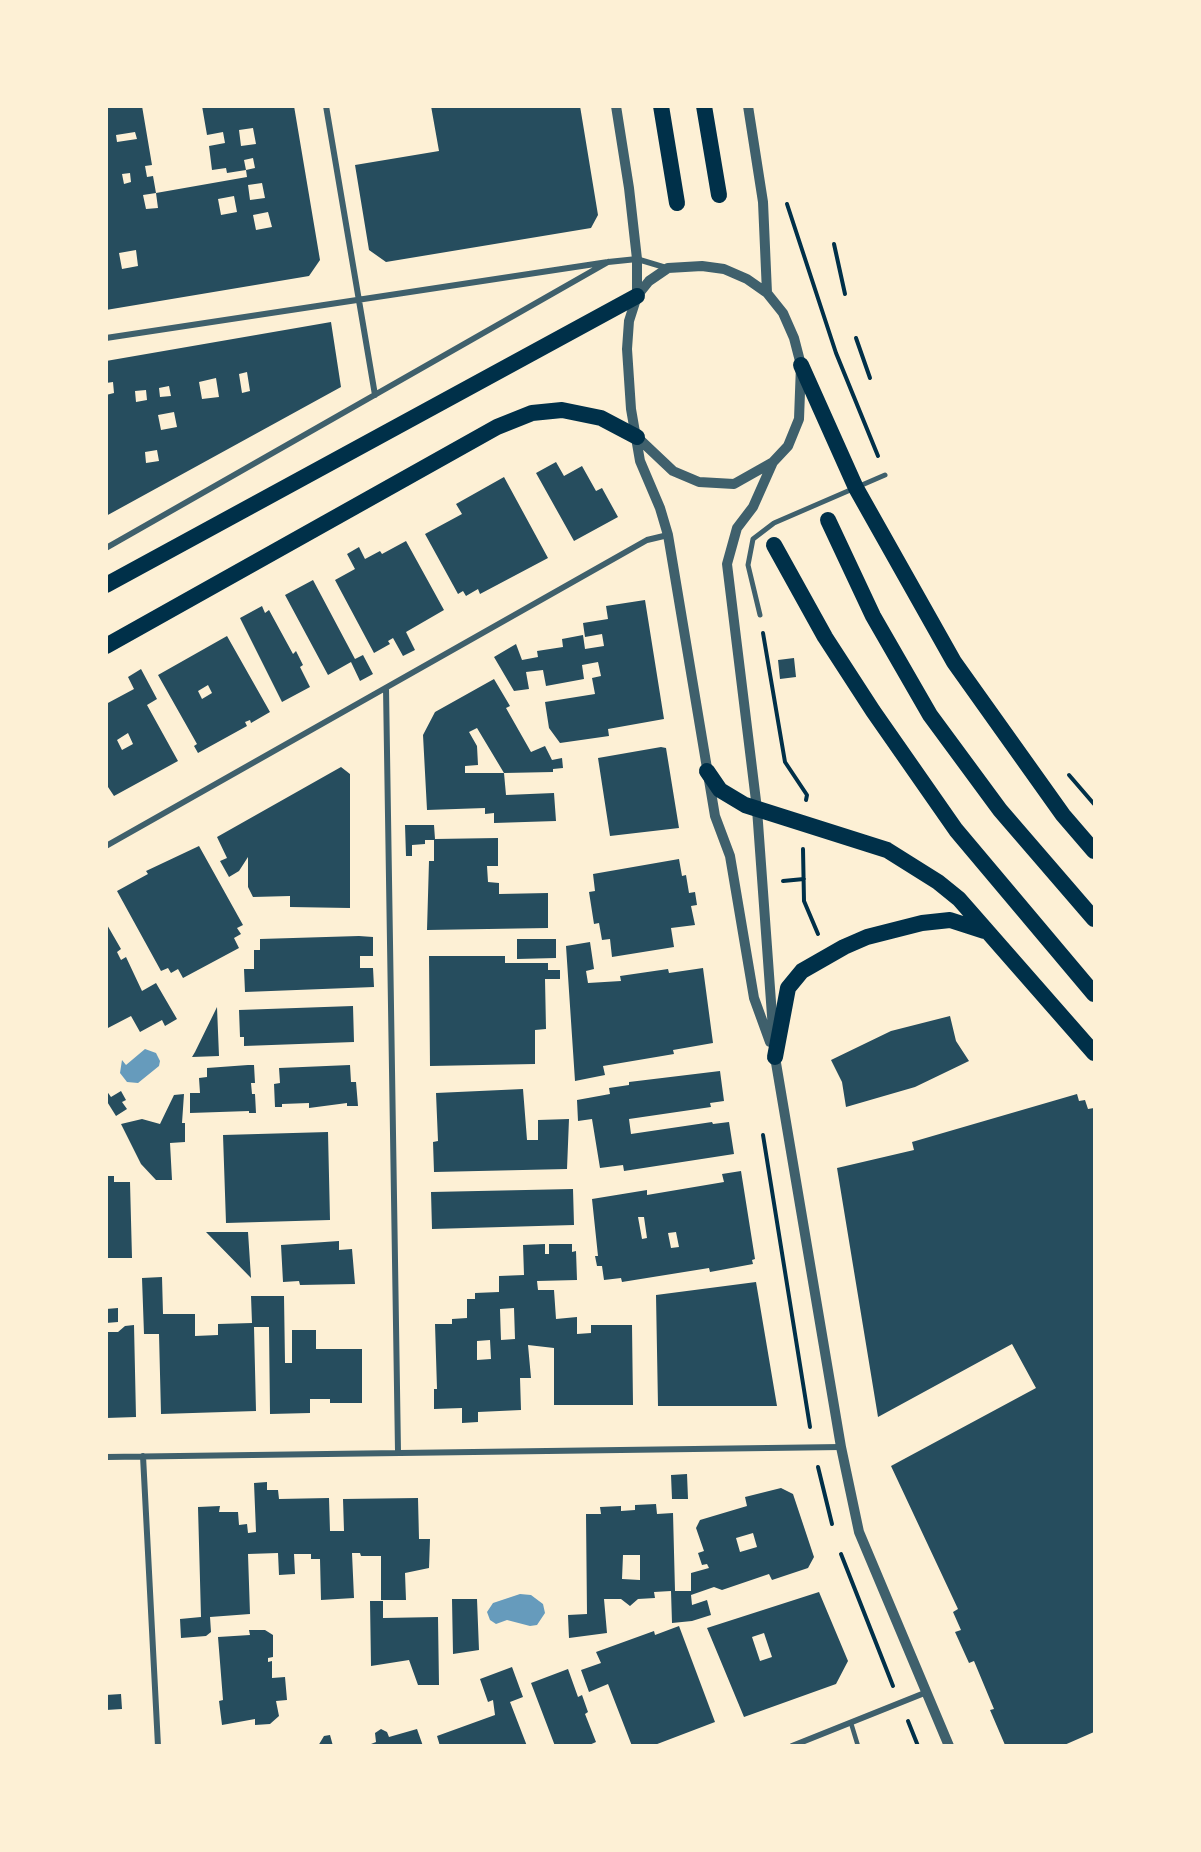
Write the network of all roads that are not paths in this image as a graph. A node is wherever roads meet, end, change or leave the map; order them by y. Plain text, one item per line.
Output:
1 (326, 106) edge
2 (616, 106) edge
3 (661, 106) edge
4 (704, 106) edge
5 (748, 106) edge
6 (719, 195) dead end
7 (677, 203) dead end
8 (637, 259) junction
9 (608, 262) junction
10 (668, 268) junction
11 (767, 293) junction
12 (637, 296) junction
13 (359, 298) junction
14 (106, 338) edge
15 (801, 365) junction
16 (375, 395) junction
17 (636, 436) junction
18 (773, 462) junction
19 (885, 475) dead end
20 (856, 488) junction
21 (828, 520) dead end
22 (668, 536) junction
23 (774, 545) dead end
24 (106, 548) edge
25 (106, 585) edge
26 (760, 615) road end
27 (106, 646) edge
28 (386, 688) junction
29 (707, 771) junction
30 (756, 809) junction
31 (106, 846) edge
32 (1095, 851) edge
33 (1095, 919) edge
34 (989, 933) junction
35 (1095, 994) edge
36 (1095, 1053) edge
37 (775, 1058) junction
38 (841, 1447) junction
39 (398, 1451) junction
40 (143, 1456) junction
41 (106, 1457) edge
42 (927, 1692) junction
43 (851, 1723) junction
44 (158, 1746) edge
45 (792, 1746) edge
46 (858, 1746) edge
47 (949, 1746) edge

1 - 13 street
2 - 8 street
3 - 7 highway
4 - 6 highway
5 - 11 street
8 - 9 street
8 - 10 street
8 - 12 street
9 - 13 street
9 - 16 street
10 - 11 street
10 - 12 street
11 - 15 street
12 - 17 street
12 - 25 highway
13 - 14 street
13 - 16 street
15 - 18 street
15 - 20 highway
16 - 24 street
17 - 18 street
17 - 22 street
17 - 27 highway
18 - 30 street
19 - 20 street
20 - 26 street
20 - 32 highway
21 - 33 highway
22 - 28 street
22 - 29 street
23 - 35 highway
28 - 31 street
28 - 39 street
29 - 30 highway
29 - 37 street
30 - 34 highway
30 - 37 street
34 - 36 highway
34 - 37 highway
37 - 38 street
38 - 39 street
38 - 42 street
39 - 40 street
40 - 41 street
40 - 44 street
42 - 43 street
42 - 47 street
43 - 45 street
43 - 46 lane

